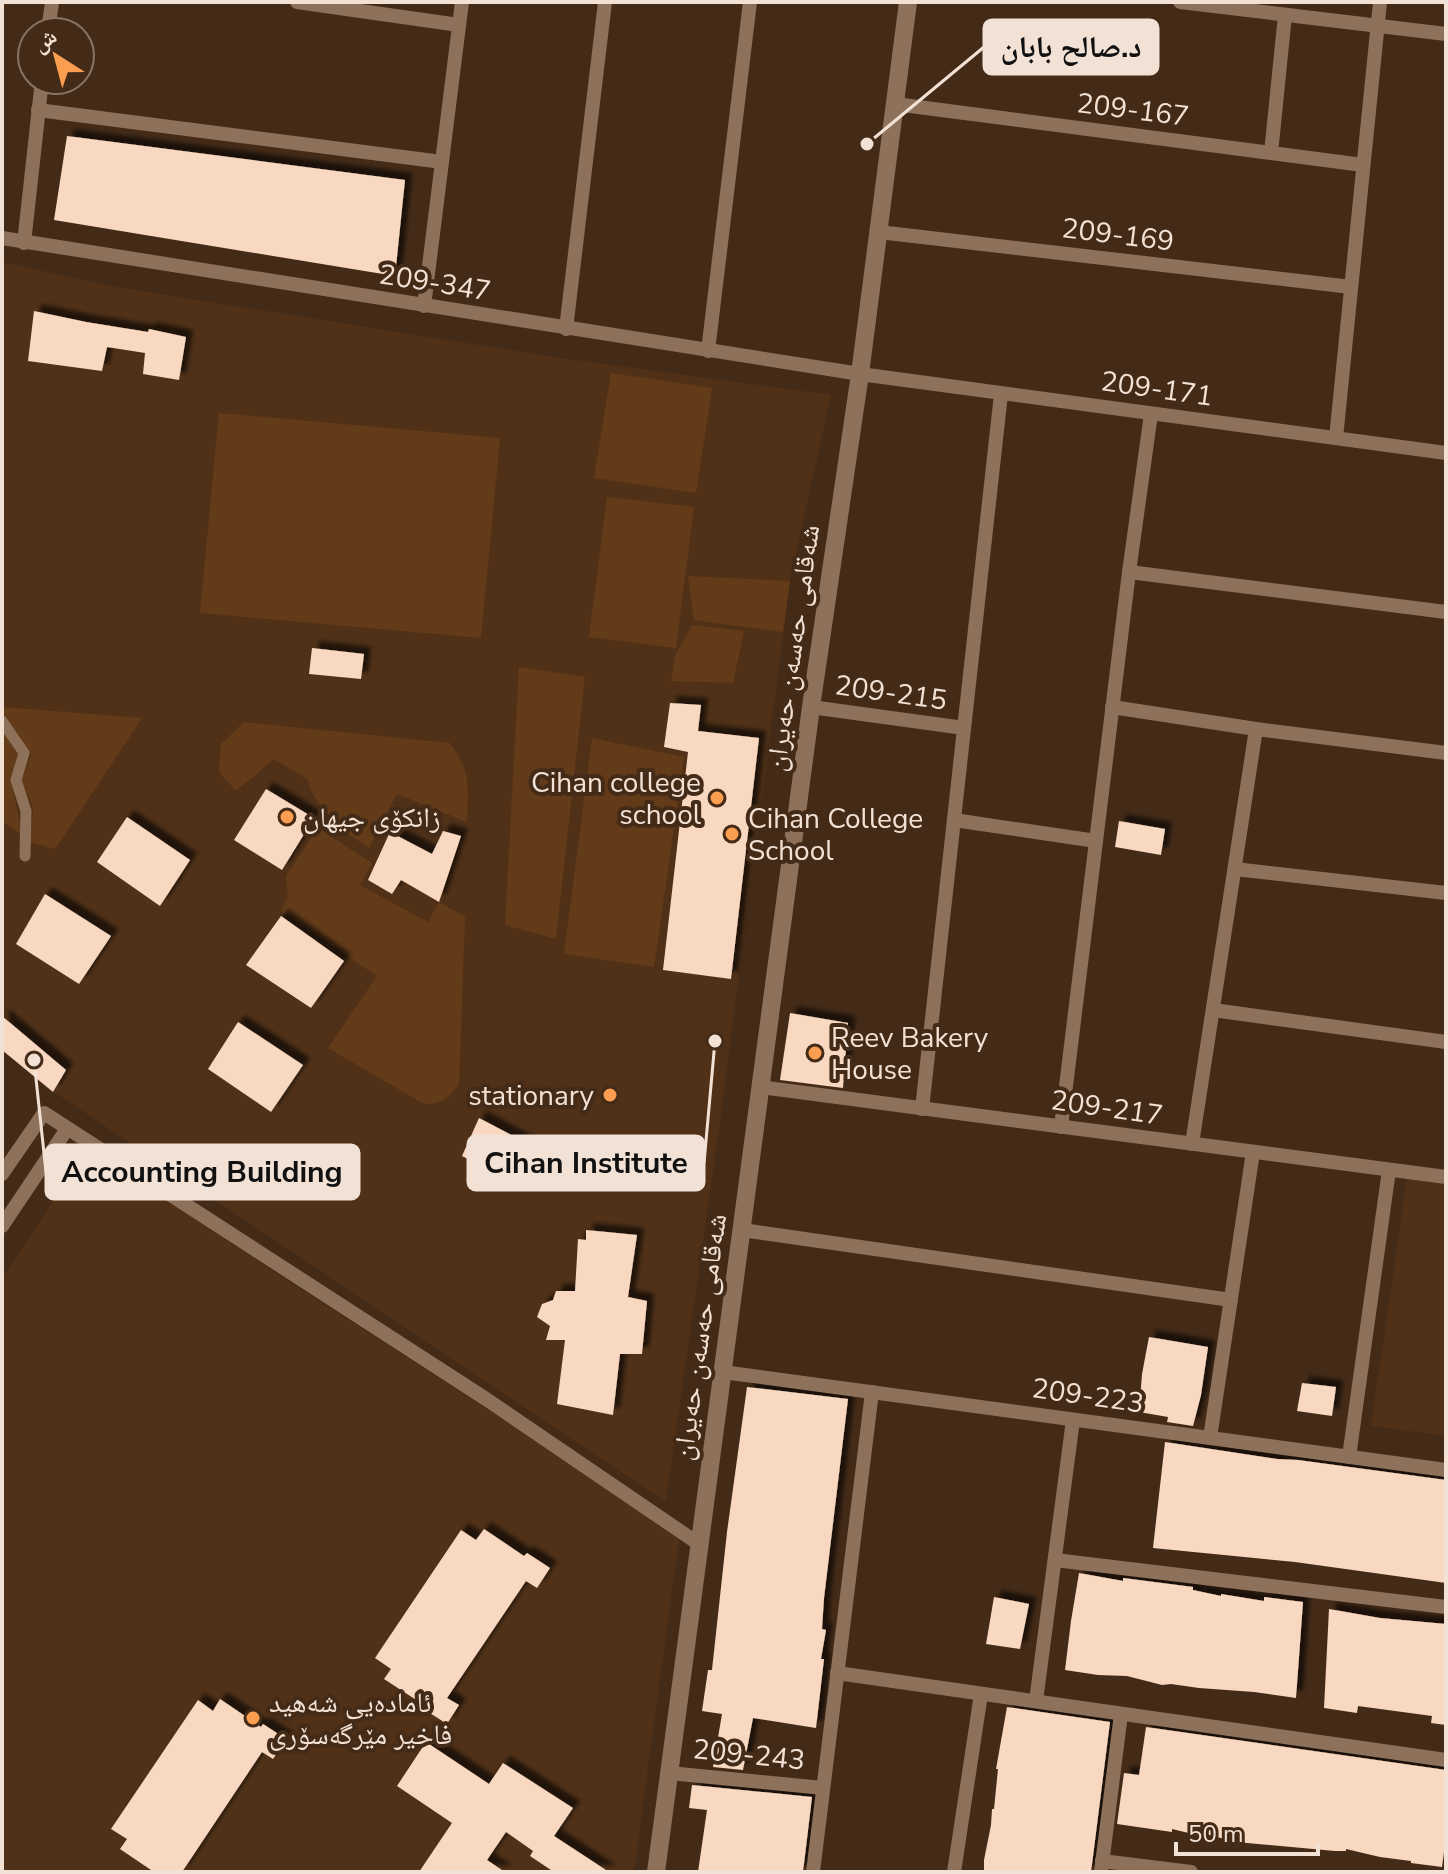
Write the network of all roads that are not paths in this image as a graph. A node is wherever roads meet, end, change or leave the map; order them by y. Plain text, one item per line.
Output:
1 (297, 2) edge
2 (462, 2) edge
3 (605, 2) edge
4 (750, 2) edge
5 (908, 2) edge
6 (1180, 2) edge
7 (1380, 2) edge
8 (1285, 15) junction
9 (459, 25) junction
10 (1378, 26) junction
11 (1446, 34) edge
12 (40, 96) edge
13 (895, 104) junction
14 (38, 110) junction
15 (1271, 153) junction
16 (442, 162) junction
17 (1363, 165) junction
18 (879, 232) junction
19 (2, 238) edge
20 (24, 243) junction
21 (1351, 287) junction
22 (424, 306) junction
23 (566, 329) junction
24 (708, 351) junction
25 (860, 374) junction
26 (1001, 394) junction
27 (1151, 414) junction
28 (1336, 438) junction
29 (1446, 453) edge
30 (1129, 572) junction
31 (1446, 612) edge
32 (811, 707) junction
33 (1112, 707) junction
34 (2, 721) edge
35 (964, 728) junction
36 (1256, 729) junction
37 (1446, 753) edge
38 (954, 820) junction
39 (1096, 841) junction
40 (25, 856) dead end
41 (1235, 869) junction
42 (1446, 893) edge
43 (1213, 1010) junction
44 (1446, 1042) edge
45 (760, 1087) junction
46 (922, 1109) junction
47 (1061, 1127) junction
48 (67, 1129) junction
49 (1192, 1144) junction
50 (1253, 1152) junction
51 (1389, 1170) junction
52 (2, 1174) edge
53 (1446, 1177) edge
54 (2, 1226) edge
55 (742, 1230) junction
56 (1231, 1300) junction
57 (723, 1372) junction
58 (872, 1392) junction
59 (1073, 1420) junction
60 (1210, 1438) junction
61 (1349, 1457) junction
62 (1446, 1470) edge
63 (699, 1544) junction
64 (1055, 1560) junction
65 (1446, 1607) edge
66 (837, 1673) junction
67 (981, 1694) junction
68 (1036, 1701) junction
69 (1121, 1714) junction
70 (1446, 1760) edge
71 (669, 1773) junction
72 (823, 1788) junction
73 (1102, 1866) edge
74 (656, 1872) edge
75 (813, 1872) edge
76 (954, 1872) edge
77 (1191, 1872) edge

1 - 9 street
2 - 9 street
3 - 23 street
4 - 24 street
5 - 13 street, شەقامی حەسەن حەیران
6 - 8 street
7 - 10 street
8 - 10 street
8 - 15 street
9 - 16 street
10 - 11 street
10 - 17 street
12 - 14 street
13 - 15 street, 209-167
13 - 18 street, شەقامی حەسەن حەیران
14 - 16 street
14 - 20 street
15 - 17 street, 209-167
16 - 22 street
17 - 21 street
18 - 21 street, 209-169
18 - 25 street, شەقامی حەسەن حەیران
19 - 20 street, 209-347
20 - 22 street, 209-347
21 - 28 street
22 - 23 street, 209-347
23 - 24 street, 209-347
24 - 25 street, 209-347
25 - 26 street, 209-171
25 - 32 street, شەقامی حەسەن حەیران
26 - 27 street, 209-171
26 - 35 street
27 - 28 street, 209-171
27 - 30 street
28 - 29 street, 209-171
30 - 31 street
30 - 33 street
32 - 35 street, 209-215
32 - 45 street, شەقامی حەسەن حەیران
33 - 36 street
33 - 39 street
34 - 40 street
35 - 38 street
36 - 37 street
36 - 41 street
38 - 39 street
38 - 46 street
39 - 47 street
41 - 42 street
41 - 43 street
43 - 44 street
43 - 49 street
45 - 46 street, 209-217
45 - 55 street, شەقامی حەسەن حەیران
46 - 47 street, 209-217
47 - 49 street, 209-217
48 - 52 street
48 - 54 street
48 - 63 street
49 - 50 street, 209-217
50 - 51 street, 209-217
50 - 56 street
51 - 53 street, 209-217
51 - 61 street
55 - 56 street
55 - 57 street, شەقامی حەسەن حەیران
56 - 60 street
57 - 58 street, 209-223
57 - 63 street, شەقامی حەسەن حەیران
58 - 59 street, 209-223
58 - 66 street
59 - 60 street, 209-223
59 - 64 street
60 - 61 street, 209-223
61 - 62 street, 209-223
63 - 71 street, شەقامی حەسەن حەیران
64 - 65 street
64 - 68 street
66 - 67 street
66 - 72 street
67 - 68 street
67 - 76 street
68 - 69 street
69 - 70 street
69 - 73 street
71 - 72 street, 209-243
71 - 74 street, شەقامی حەسەن حەیران
72 - 75 street
73 - 77 street

